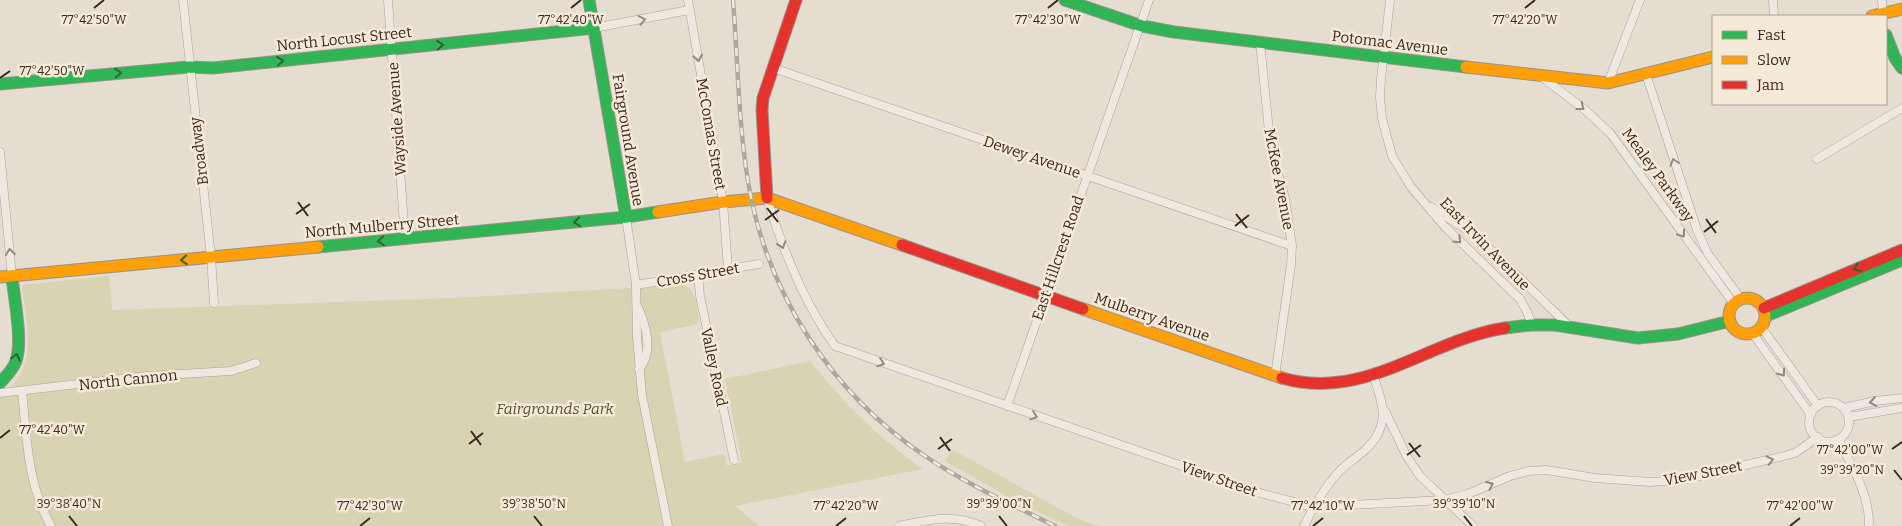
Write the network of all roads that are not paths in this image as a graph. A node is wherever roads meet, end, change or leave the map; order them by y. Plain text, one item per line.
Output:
1 (183, 0) edge
2 (388, 0) edge
3 (589, 0) edge
4 (688, 0) edge
5 (796, 0) edge
6 (1065, 0) edge
7 (1150, 0) edge
8 (1390, 0) edge
9 (1640, 0) edge
10 (1773, 0) edge
11 (1882, 0) edge
12 (1902, 9) edge
13 (689, 10) junction
14 (1774, 15) edge
15 (1879, 15) edge
16 (1142, 26) junction
17 (594, 28) junction
18 (1887, 38) edge
19 (1260, 42) junction
20 (392, 49) junction
21 (1384, 57) junction
22 (1712, 57) edge
23 (189, 66) junction
24 (772, 68) junction
25 (1902, 68) edge
26 (1646, 74) junction
27 (1542, 77) junction
28 (1608, 83) junction
29 (0, 84) edge
30 (1902, 108) edge
31 (0, 152) edge
32 (1817, 160) dead end
33 (1087, 176) junction
34 (767, 198) junction
35 (723, 202) junction
36 (1425, 204) junction
37 (626, 218) junction
38 (405, 239) junction
39 (1292, 246) junction
40 (1902, 250) edge
41 (211, 257) junction
42 (1902, 260) edge
43 (759, 264) dead end
44 (728, 269) junction
45 (698, 274) junction
46 (12, 276) junction
47 (0, 277) edge
48 (636, 285) junction
49 (1045, 296) junction
50 (1737, 301) junction
51 (214, 303) dead end
52 (1765, 312) junction
53 (1730, 321) junction
54 (1532, 325) junction
55 (1569, 326) junction
56 (1758, 331) junction
57 (256, 362) dead end
58 (1373, 375) junction
59 (1275, 376) junction
60 (0, 383) edge
61 (22, 391) junction
62 (0, 394) edge
63 (1902, 398) edge
64 (1006, 406) junction
65 (1818, 406) junction
66 (1844, 408) junction
67 (1902, 408) edge
68 (1384, 409) junction
69 (1811, 415) junction
70 (1849, 417) junction
71 (1818, 438) junction
72 (1838, 440) junction
73 (734, 460) dead end
74 (1444, 500) junction
75 (1313, 507) junction
76 (51, 526) edge
77 (668, 526) edge
78 (899, 526) edge
79 (981, 526) edge
80 (1304, 526) edge
81 (1473, 526) edge
82 (1869, 526) edge

1 - 23 street, Broadway
2 - 20 street, Wayside Avenue
3 - 17 street, Fairground Avenue
4 - 13 street, McComas Street
5 - 24 street
6 - 16 street, Potomac Avenue
7 - 16 street, East Hillcrest Road
8 - 21 street, East Irvin Avenue
9 - 28 street
10 - 14 street
11 - 15 street
12 - 15 street
17 -> 13 street, North Locust Street
13 -> 35 street, McComas Street
16 - 19 street, Potomac Avenue
16 - 33 street, East Hillcrest Road
20 -> 17 street, North Locust Street
17 - 37 street, Fairground Avenue
18 - 25 street
19 - 21 street, Potomac Avenue
19 - 39 street, McKee Avenue
23 -> 20 street, North Locust Street
20 - 38 street, Wayside Avenue
21 - 27 street, Potomac Avenue
21 - 36 street, East Irvin Avenue
22 - 26 street, Potomac Avenue
29 -> 23 street, North Locust Street
23 - 41 street, Broadway
24 - 33 street, Dewey Avenue
24 - 34 street
26 - 28 street, Potomac Avenue
50 -> 26 street, Mealey Parkway
27 - 28 street, Potomac Avenue
27 -> 50 street, Mealey Parkway
30 - 32 street
46 -> 31 street
33 - 39 street, Dewey Avenue
33 - 49 street, East Hillcrest Road
34 - 35 street, North Mulberry Street
34 - 49 street, Mulberry Avenue
34 -> 64 street, View Street
35 - 37 street, North Mulberry Street
35 - 44 street, McComas Street
36 -> 54 street, East Irvin Avenue
36 - 55 street, East Irvin Avenue
37 -> 38 street, North Mulberry Street
37 - 48 street, Fairground Avenue
38 -> 41 street, North Mulberry Street
39 - 59 street, McKee Avenue
40 -> 52 street
41 -> 46 street, North Mulberry Street
41 - 51 street, Broadway
42 - 52 street
43 - 44 street, Cross Street
44 - 45 street, Cross Street
45 - 48 street, Cross Street
45 - 73 street, Valley Road
46 - 47 street, North Mulberry Street
60 -> 46 street
48 - 77 street, Fairground Avenue
49 - 59 street, Mulberry Avenue
49 - 64 street, East Hillcrest Road
50 - 52 street
50 - 53 street
52 - 56 street
53 - 55 street
53 - 56 street
54 - 55 street
54 - 58 street, Mulberry Avenue
56 - 65 street
56 -> 69 street
57 - 61 street, North Cannon
58 - 59 street, Mulberry Avenue
58 - 68 street
61 - 62 street, North Cannon
61 - 76 street
63 -> 66 street
64 -> 75 street, View Street
65 - 66 street
65 - 69 street
66 - 70 street
67 - 70 street
68 - 74 street
68 - 75 street
69 - 71 street
70 - 72 street
71 - 72 street
74 -> 71 street, View Street
72 - 82 street
74 - 75 street, View Street
74 - 81 street
75 - 80 street
78 - 79 street

